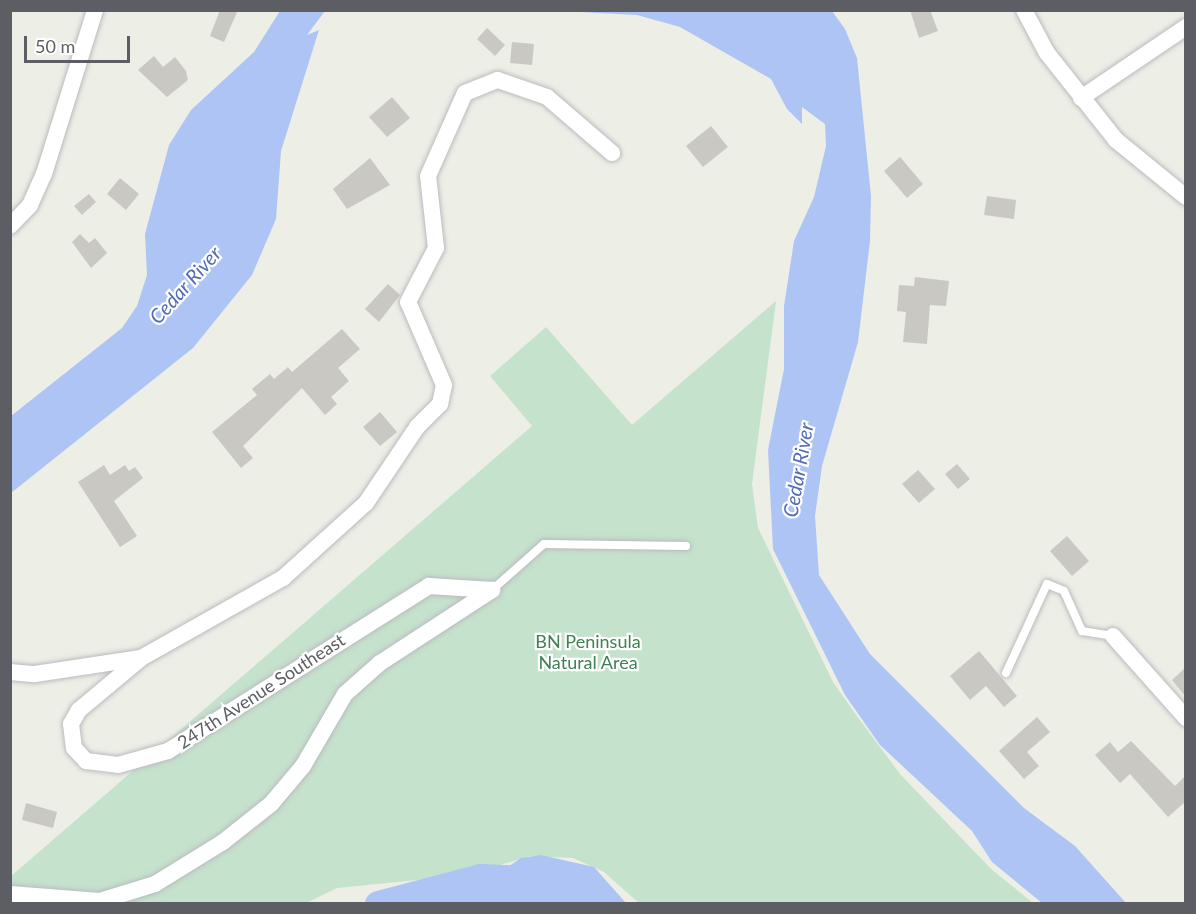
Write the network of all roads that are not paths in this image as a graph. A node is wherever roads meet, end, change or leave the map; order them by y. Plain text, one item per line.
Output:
1 (95, 10) edge
2 (1024, 10) edge
3 (1185, 27) edge
4 (1081, 98) junction
5 (612, 153) dead end
6 (1185, 197) edge
7 (10, 226) edge
8 (686, 546) dead end
9 (492, 590) junction
10 (1113, 636) joint
11 (141, 658) junction
12 (10, 672) edge
13 (1006, 673) dead end
14 (1185, 718) edge
15 (10, 894) edge

1 - 7 street
2 - 4 street
3 - 4 street
4 - 6 street
5 - 11 street
8 - 9 lane
9 - 11 street, 247th Avenue Southeast
9 - 15 street
10 - 13 lane
10 - 14 street
11 - 12 street

